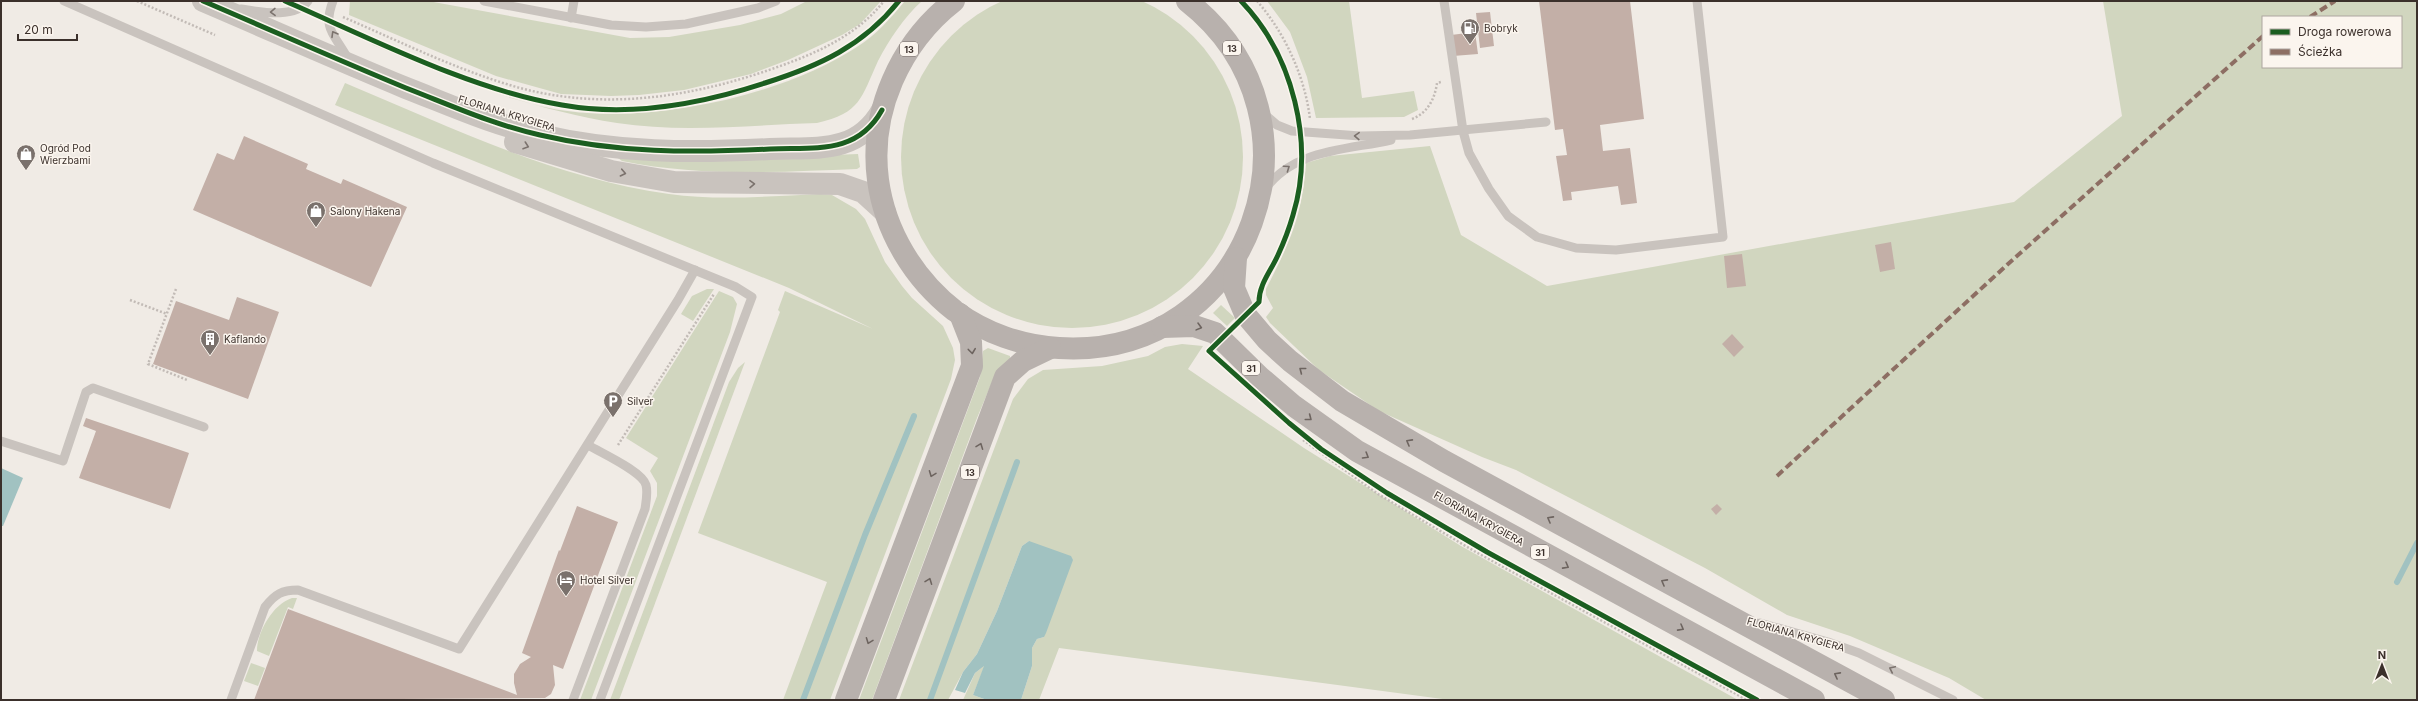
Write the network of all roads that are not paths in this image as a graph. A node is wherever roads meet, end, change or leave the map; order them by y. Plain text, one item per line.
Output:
1 (64, 1) edge
2 (308, 1) edge
3 (333, 1) edge
4 (484, 1) edge
5 (574, 1) edge
6 (776, 1) edge
7 (954, 1) edge
8 (1187, 1) edge
9 (1444, 1) edge
10 (1698, 1) edge
11 (209, 4) edge
12 (571, 18) junction
13 (352, 65) junction
14 (1258, 108) junction
15 (882, 110) junction
16 (1546, 122) dead end
17 (1462, 131) junction
18 (1410, 135) junction
19 (1260, 196) junction
20 (885, 212) junction
21 (1237, 255) junction
22 (695, 270) junction
23 (960, 314) junction
24 (1160, 327) junction
25 (1050, 348) junction
26 (204, 427) dead end
27 (1, 441) edge
28 (588, 445) junction
29 (1723, 613) junction
30 (1749, 665) junction
31 (1786, 695) dead end
32 (231, 700) edge
33 (573, 700) edge
34 (600, 700) edge
35 (846, 700) edge
36 (884, 700) edge
37 (1814, 700) edge
38 (1884, 700) edge
39 (1954, 700) edge

1 - 22 lane
2 -> 11 lane
13 -> 3 lane
4 - 12 lane
5 - 12 lane
6 - 12 lane
7 - 15 main road, 13
8 - 14 main road, 13
9 - 17 lane
10 - 17 lane
11 - 13 street, FLORIANA KRYGIERA
13 - 15 street, FLORIANA KRYGIERA
13 -> 20 street, FLORIANA KRYGIERA
18 -> 14 lane
14 - 19 main road, 13
15 - 20 main road, 13
16 - 17 lane
17 - 18 lane
19 -> 18 lane
19 - 21 main road, 13
20 - 23 main road, 13
21 - 24 main road, 13
29 -> 21 main road, FLORIANA KRYGIERA
22 - 28 lane
22 - 34 lane
23 - 25 main road, 13
23 -> 35 main road, 13
24 - 25 main road, 13
24 -> 30 main road, FLORIANA KRYGIERA / 31
36 -> 25 main road, 13
26 - 27 lane
28 - 32 lane
28 - 33 lane
38 -> 29 main road, FLORIANA KRYGIERA
39 -> 29 lane, FLORIANA KRYGIERA
30 - 31 lane
30 - 37 main road, FLORIANA KRYGIERA / 31

